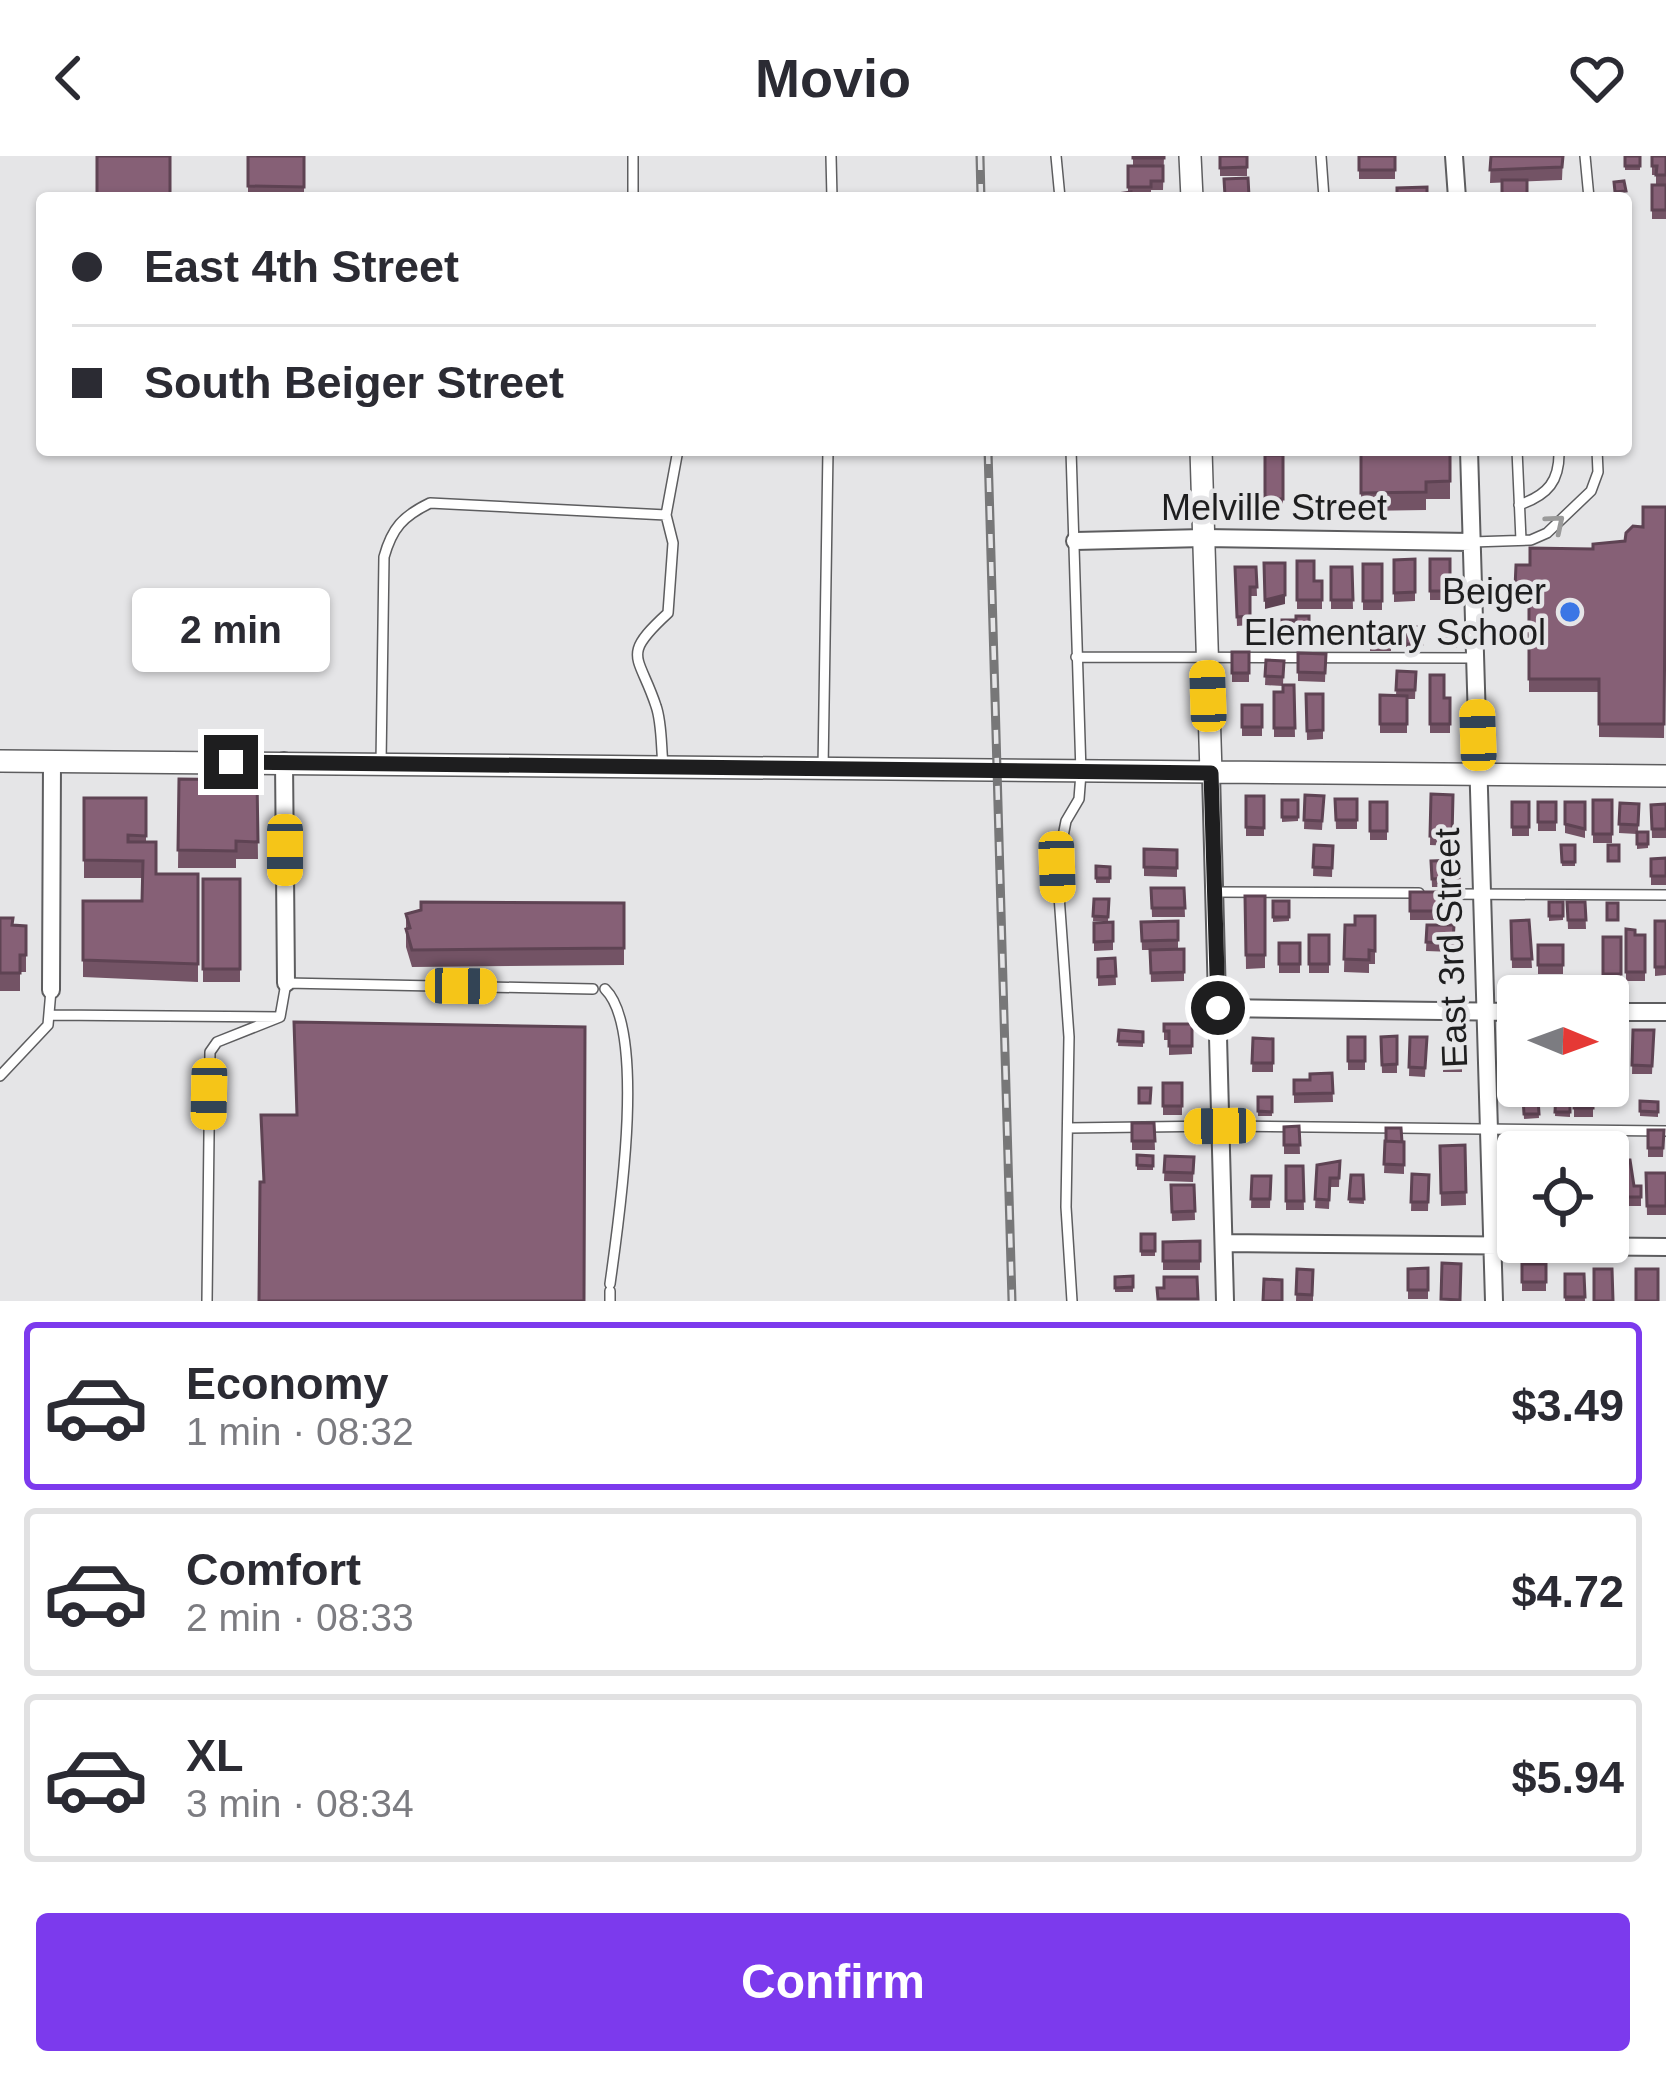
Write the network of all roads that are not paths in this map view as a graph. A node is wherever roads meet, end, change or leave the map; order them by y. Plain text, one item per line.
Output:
1 (633, 156) edge
2 (831, 156) edge
3 (1056, 156) edge
4 (1190, 156) edge
5 (1321, 156) edge
6 (1454, 156) edge
7 (1585, 156) edge
8 (632, 192) edge
9 (832, 192) edge
10 (1059, 192) edge
11 (1192, 192) edge
12 (1324, 192) edge
13 (1457, 192) edge
14 (1588, 192) edge
15 (677, 456) edge
16 (828, 456) edge
17 (1071, 456) edge
18 (1202, 456) edge
19 (1469, 456) edge
20 (1517, 456) edge
21 (1559, 456) edge
22 (1597, 456) edge
23 (1519, 506) junction
24 (666, 515) junction
25 (1204, 538) junction
26 (1521, 540) junction
27 (1075, 541) junction
28 (1472, 542) junction
29 (1076, 657) junction
30 (1207, 658) junction
31 (1475, 658) junction
32 (0, 761) edge
33 (284, 761) junction
34 (52, 762) junction
35 (381, 763) junction
36 (663, 768) junction
37 (823, 770) junction
38 (1082, 772) junction
39 (1211, 773) junction
40 (1478, 774) junction
41 (1666, 776) edge
42 (1214, 892) junction
43 (1481, 894) junction
44 (1666, 895) edge
45 (286, 982) junction
46 (50, 990) joint
47 (1218, 1008) junction
48 (1484, 1011) junction
49 (1497, 1011) edge
50 (1629, 1012) edge
51 (1666, 1012) edge
52 (50, 1015) junction
53 (280, 1017) junction
54 (0, 1076) edge
55 (1220, 1126) junction
56 (1068, 1128) junction
57 (1489, 1130) junction
58 (1666, 1131) edge
59 (1223, 1243) junction
60 (1492, 1246) junction
61 (1666, 1247) edge
62 (610, 1292) edge
63 (207, 1301) edge
64 (1072, 1301) edge
65 (1225, 1301) edge
66 (1494, 1301) edge

1 - 8 lane
2 - 9 lane
3 - 10 lane
4 - 11 street
5 - 12 lane
6 - 13 street
7 - 14 lane
15 - 24 lane
16 - 37 lane
17 - 27 lane
18 - 25 street
19 - 28 street, East 3rd Street
20 - 23 lane
21 - 23 lane
26 -> 22 lane
23 - 26 lane
24 - 35 lane
24 - 36 lane
25 - 27 street, Melville Street
25 - 28 street, Melville Street
25 - 30 street
26 - 28 lane
27 - 29 lane
28 - 31 street, East 3rd Street
29 - 30 lane
29 - 38 lane
30 - 31 lane
30 - 39 street
31 - 40 street, East 3rd Street
32 - 34 street
33 - 34 street
33 - 35 street
33 - 45 street
34 - 46 street
35 - 36 street
36 - 37 street
37 - 38 street
38 - 39 street
38 - 56 lane
39 - 40 street
39 - 42 street
40 - 41 street
40 - 43 street, East 3rd Street
42 - 43 lane
42 - 47 street
43 - 44 lane
43 - 48 street, East 3rd Street
45 - 53 lane
45 - 62 lane
46 - 52 lane
47 - 48 street
47 - 55 street
48 - 49 street
48 - 57 street, East 3rd Street
50 - 51 street
52 - 53 lane
52 - 54 lane
53 - 63 lane
55 - 56 lane
55 - 57 lane
55 - 59 street
56 - 64 lane
57 - 58 lane
57 - 60 street, East 3rd Street
59 - 60 street
59 - 65 street
60 - 61 street
60 - 66 street, East 3rd Street

